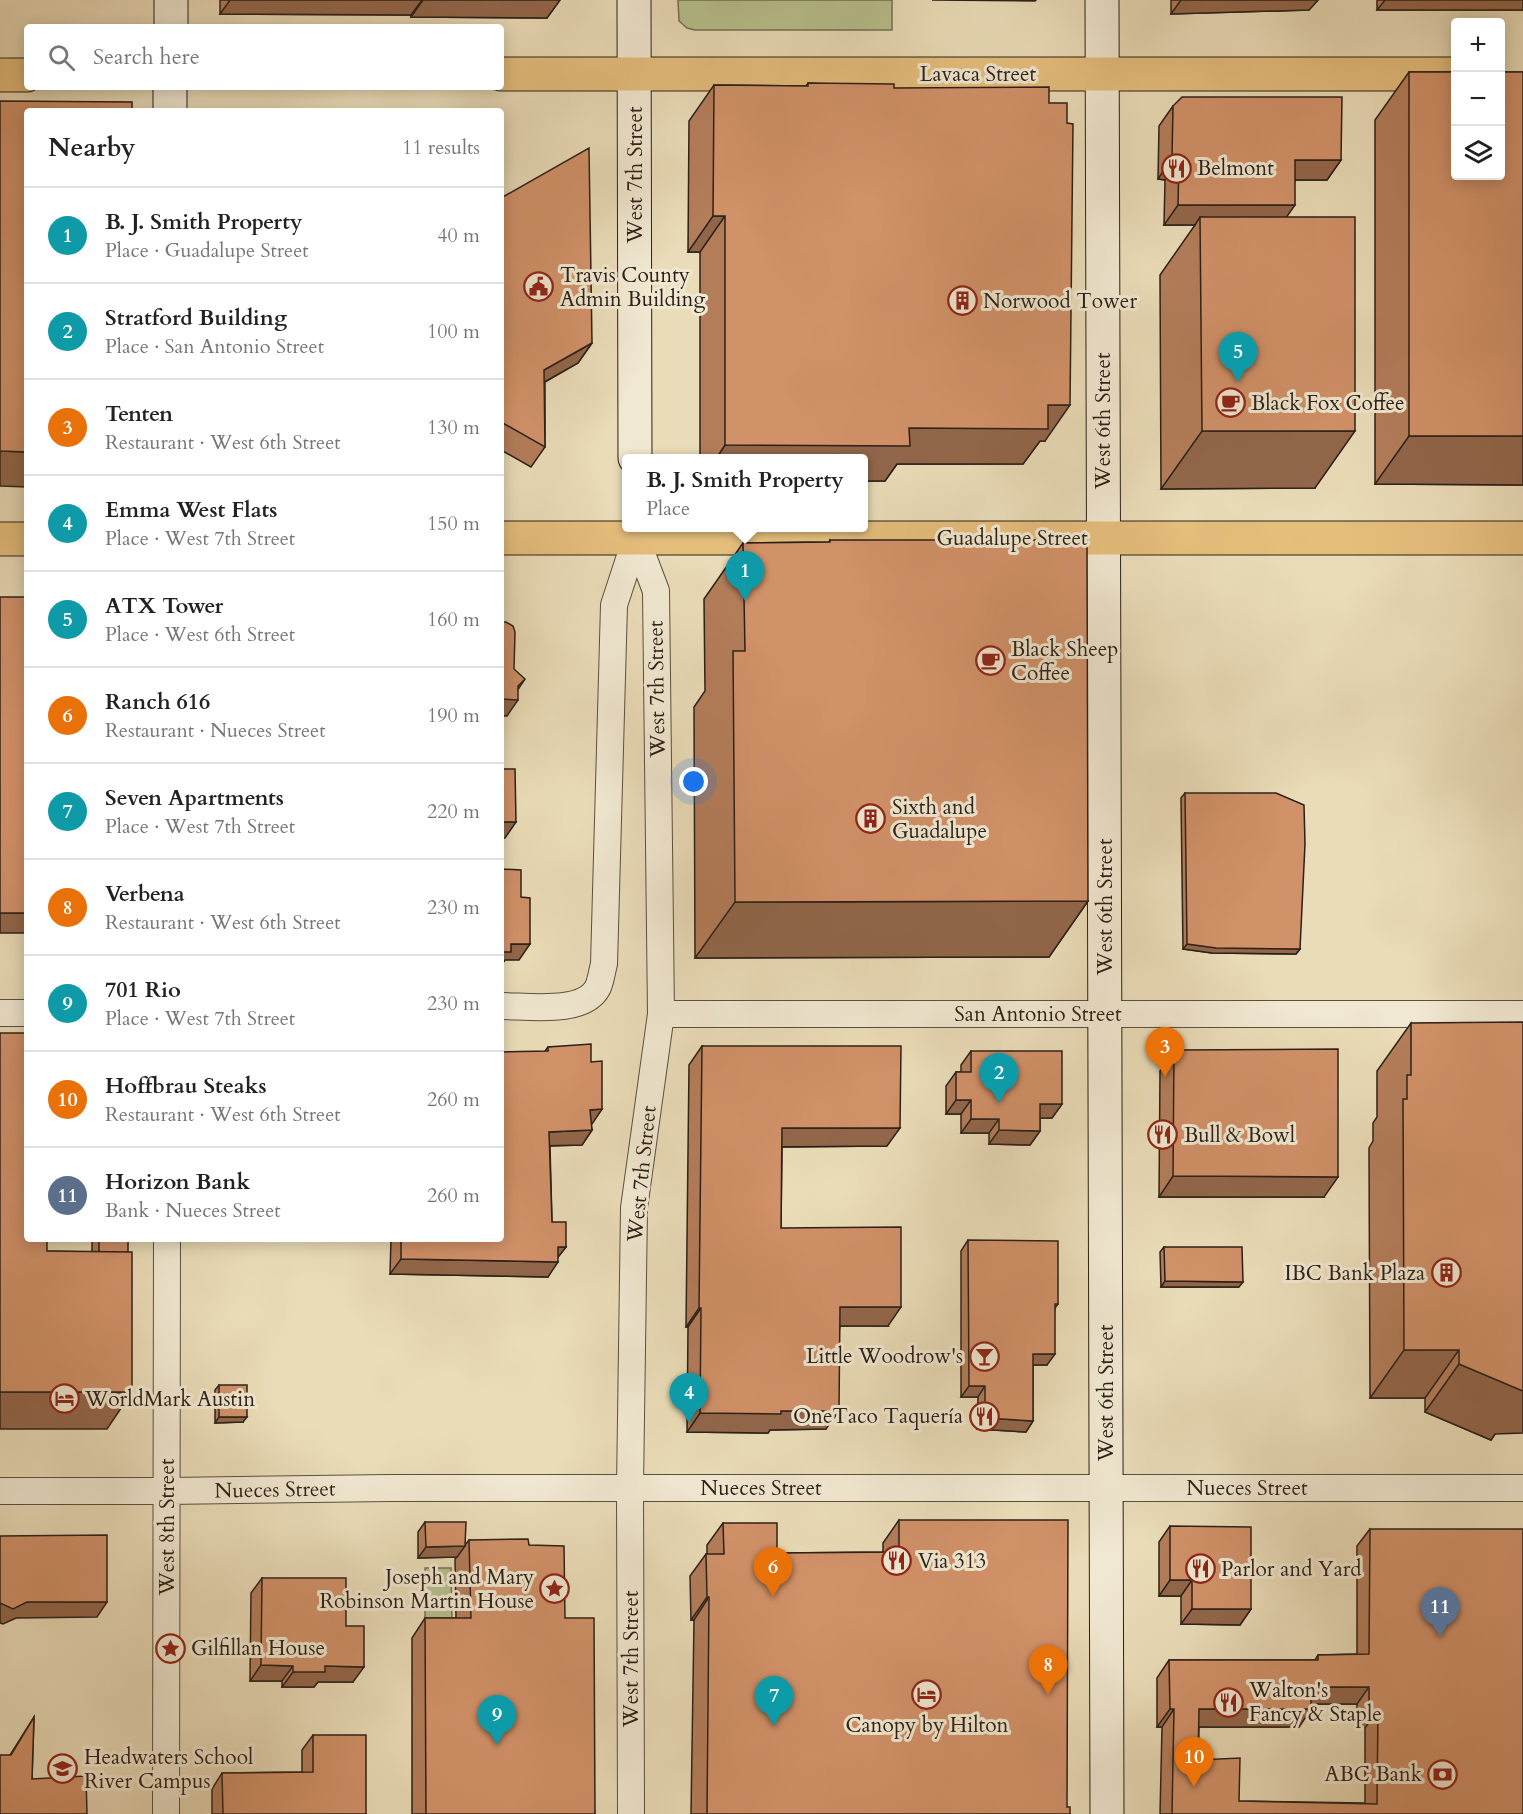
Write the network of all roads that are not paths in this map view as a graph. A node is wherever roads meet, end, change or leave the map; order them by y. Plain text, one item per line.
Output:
1 (171, 0) edge
2 (634, 0) edge
3 (1102, 0) edge
4 (171, 24) edge
5 (1102, 74) junction
6 (1451, 74) edge
7 (0, 75) edge
8 (24, 75) edge
9 (504, 75) edge
10 (634, 75) junction
11 (170, 90) edge
12 (170, 108) edge
13 (635, 454) edge
14 (636, 533) edge
15 (504, 538) edge
16 (1103, 538) junction
17 (1523, 538) edge
18 (0, 539) edge
19 (24, 539) edge
20 (504, 1006) edge
21 (0, 1013) edge
22 (24, 1013) edge
23 (661, 1014) junction
24 (1105, 1014) junction
25 (1523, 1014) edge
26 (167, 1242) edge
27 (630, 1488) junction
28 (1107, 1488) junction
29 (1523, 1488) edge
30 (0, 1491) edge
31 (168, 1491) junction
32 (166, 1814) edge
33 (631, 1814) edge
34 (1107, 1814) edge

1 - 4 main road
2 - 10 main road, West 7th Street
3 - 5 main road, West 6th Street
5 - 6 main road, Lavaca Street
5 - 10 main road, Lavaca Street
5 - 16 main road, West 6th Street
7 - 8 main road
9 - 10 main road, Lavaca Street
10 - 13 main road, West 7th Street
11 - 12 main road
14 - 15 main road, Guadalupe Street
14 - 16 main road, Guadalupe Street
14 - 20 street, West 7th Street
14 - 23 street, West 7th Street
16 - 17 main road, Guadalupe Street
16 - 24 main road, West 6th Street
18 - 19 main road
21 - 22 street
23 - 24 street, San Antonio Street
23 - 27 street, West 7th Street
24 - 25 street, San Antonio Street
24 - 28 main road, West 6th Street
26 - 31 street, West 8th Street
27 - 28 street, Nueces Street
27 - 31 street, Nueces Street
27 - 33 street, West 7th Street
28 - 29 street, Nueces Street
28 - 34 main road, West 6th Street
30 - 31 street, Nueces Street
31 - 32 street, West 8th Street

